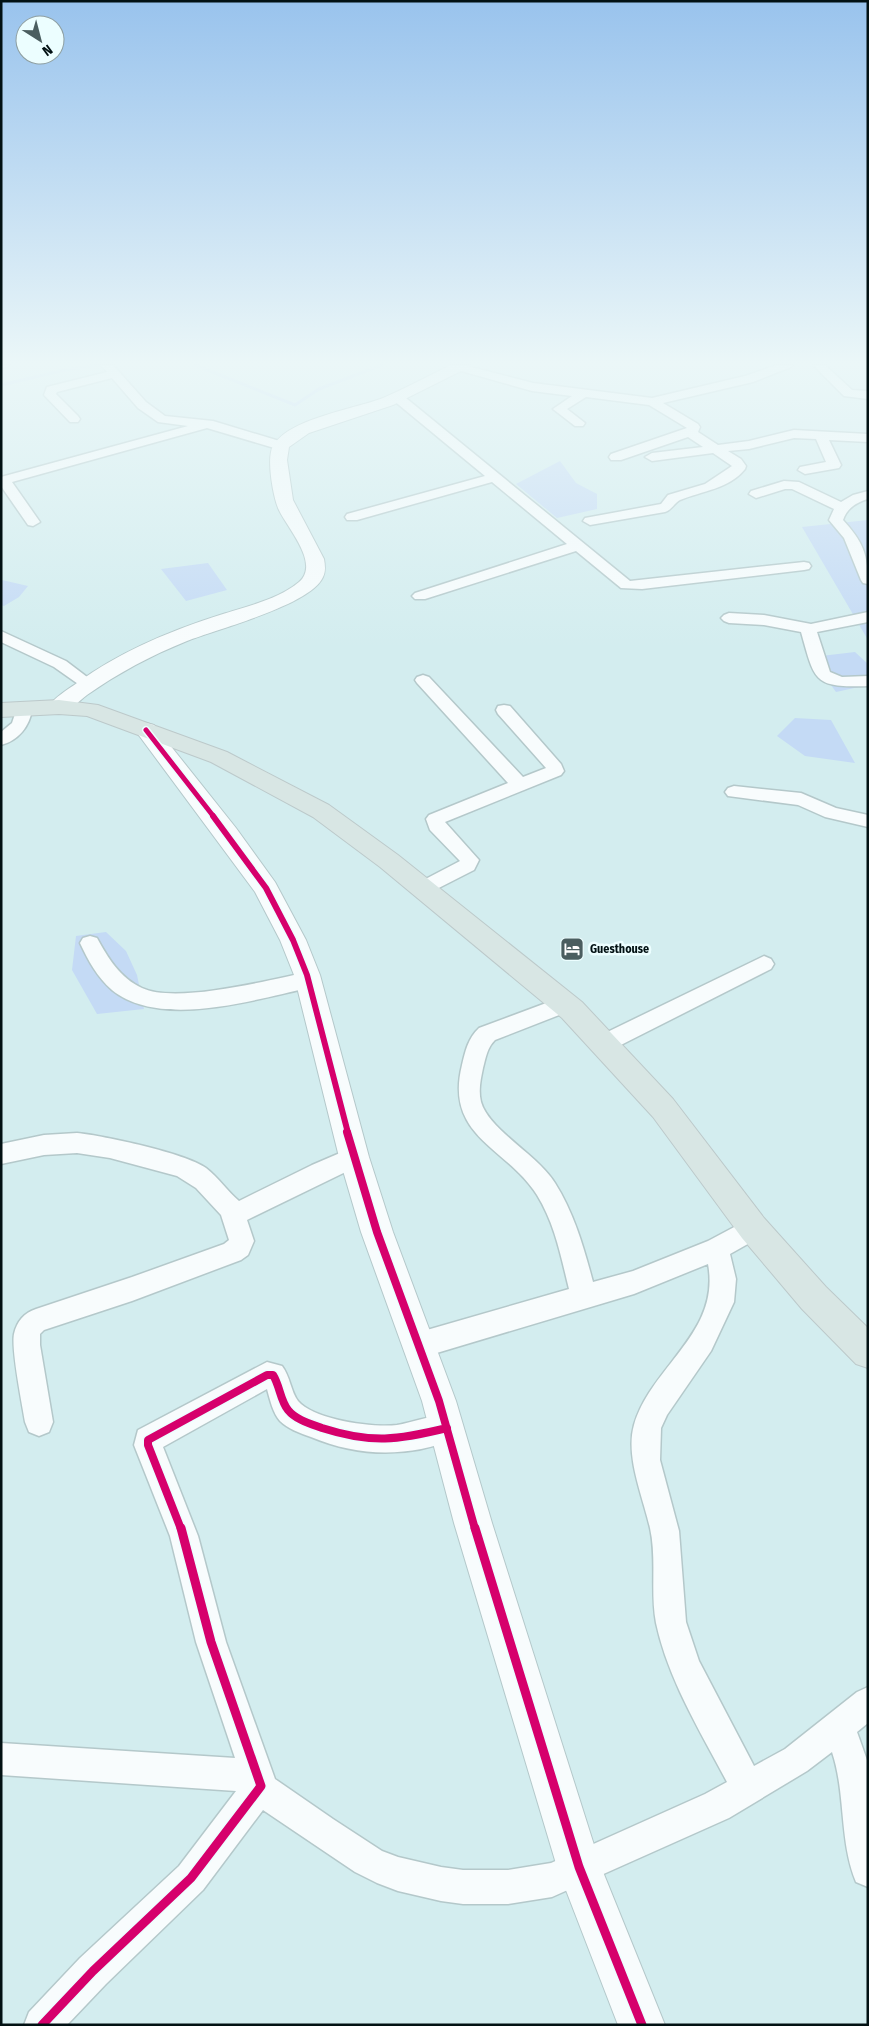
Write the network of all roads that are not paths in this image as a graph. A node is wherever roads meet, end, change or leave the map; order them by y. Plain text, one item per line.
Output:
1 (78, 460) edge
2 (279, 460) edge
3 (474, 460) edge
4 (732, 460) edge
5 (832, 460) edge
6 (805, 470) dead end
7 (495, 477) junction
8 (3, 480) edge
9 (756, 494) dead end
10 (868, 495) edge
11 (842, 508) junction
12 (352, 517) dead end
13 (590, 521) dead end
14 (33, 522) dead end
15 (579, 545) junction
16 (804, 566) dead end
17 (868, 580) edge
18 (420, 596) dead end
19 (868, 617) edge
20 (729, 618) dead end
21 (808, 629) junction
22 (1, 636) edge
23 (423, 680) dead end
24 (868, 681) edge
25 (87, 683) junction
26 (59, 707) junction
27 (13, 709) edge
28 (504, 710) dead end
29 (146, 730) junction
30 (1, 740) edge
31 (520, 785) junction
32 (734, 792) dead end
33 (868, 821) edge
34 (423, 889) junction
35 (90, 943) dead end
36 (764, 964) dead end
37 (308, 980) junction
38 (565, 1004) junction
39 (604, 1044) junction
40 (1, 1154) edge
41 (354, 1157) junction
42 (231, 1210) junction
43 (753, 1228) junction
44 (717, 1249) junction
45 (584, 1297) junction
46 (420, 1345) junction
47 (868, 1352) edge
48 (39, 1422) dead end
49 (446, 1428) junction
50 (868, 1703) edge
51 (839, 1726) junction
52 (1, 1759) edge
53 (261, 1786) junction
54 (748, 1788) junction
55 (579, 1867) junction
56 (868, 1870) edge
57 (42, 2025) edge
58 (642, 2025) edge

1 - 8 street
2 - 25 street
3 - 7 street
4 - 13 street
5 - 6 street
7 - 12 street
7 - 15 street
8 - 14 street
9 - 11 street
10 - 11 street
11 - 17 street
15 - 16 street
15 - 18 street
19 - 21 street
20 - 21 street
21 - 24 street
22 - 25 street
23 - 31 street
25 - 26 street
26 - 27 main road
26 - 29 main road
27 - 30 street
28 - 31 street
29 - 34 main road
29 - 37 street
31 - 34 street
32 - 33 street
34 - 38 main road
35 - 37 street
36 - 39 street
37 - 41 street
38 - 39 main road
38 - 45 street
39 - 43 main road
40 - 42 street
41 - 42 street
41 - 46 street
42 - 48 street
43 - 44 street
43 - 47 main road
44 - 45 street
44 - 54 street
45 - 46 street
46 - 49 street
49 - 53 street
49 - 55 street
50 - 51 street
51 - 54 street
51 - 56 street
52 - 53 street
53 - 55 street
53 - 57 street
54 - 55 street
55 - 58 street

